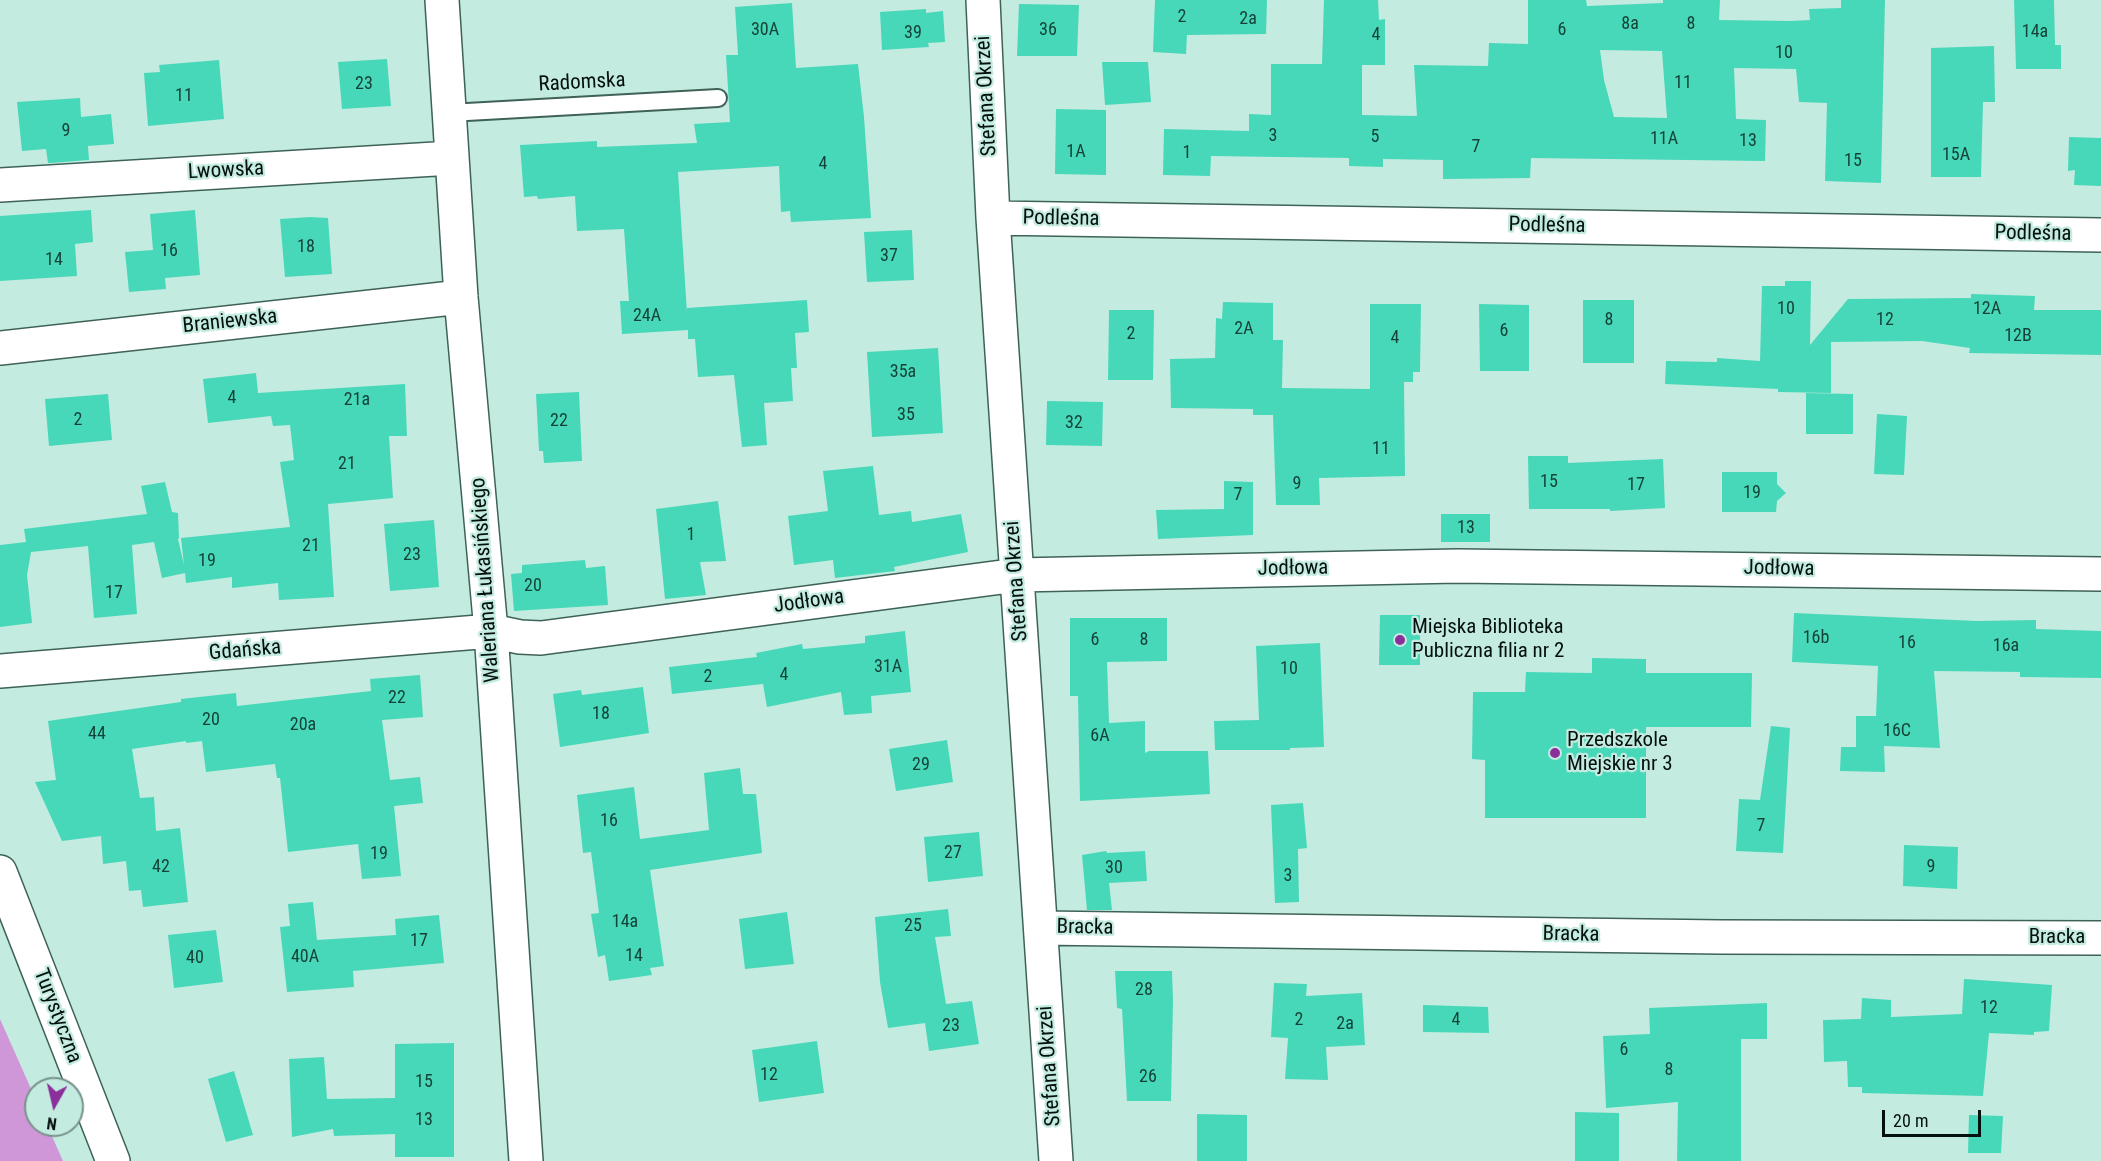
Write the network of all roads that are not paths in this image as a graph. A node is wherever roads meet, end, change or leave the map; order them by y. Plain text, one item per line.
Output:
1 (442, 0) edge
2 (983, 0) edge
3 (718, 98) dead end
4 (449, 113) junction
5 (452, 158) junction
6 (0, 185) edge
7 (993, 218) junction
8 (2101, 235) edge
9 (461, 297) junction
10 (0, 348) edge
11 (2101, 574) edge
12 (1017, 575) junction
13 (490, 631) junction
14 (0, 671) edge
15 (0, 872) edge
16 (1041, 928) junction
17 (2101, 938) edge
18 (113, 1161) edge
19 (526, 1161) edge
20 (1056, 1161) edge

1 - 4 street, Waleriana Łukasińskiego
2 - 7 street, Stefana Okrzei
3 - 4 lane, Radomska
4 - 5 street, Waleriana Łukasińskiego
5 - 6 street, Lwowska
5 - 9 street, Waleriana Łukasińskiego
7 - 8 street, Podleśna
7 - 12 street, Stefana Okrzei
9 - 10 street, Braniewska
9 - 13 street, Waleriana Łukasińskiego
11 - 12 street, Jodłowa
12 - 13 street, Jodłowa
12 - 16 street, Stefana Okrzei
13 - 14 street, Gdańska
13 - 19 street, Waleriana Łukasińskiego
15 - 18 street, Turystyczna
16 - 17 street, Bracka
16 - 20 street, Stefana Okrzei

